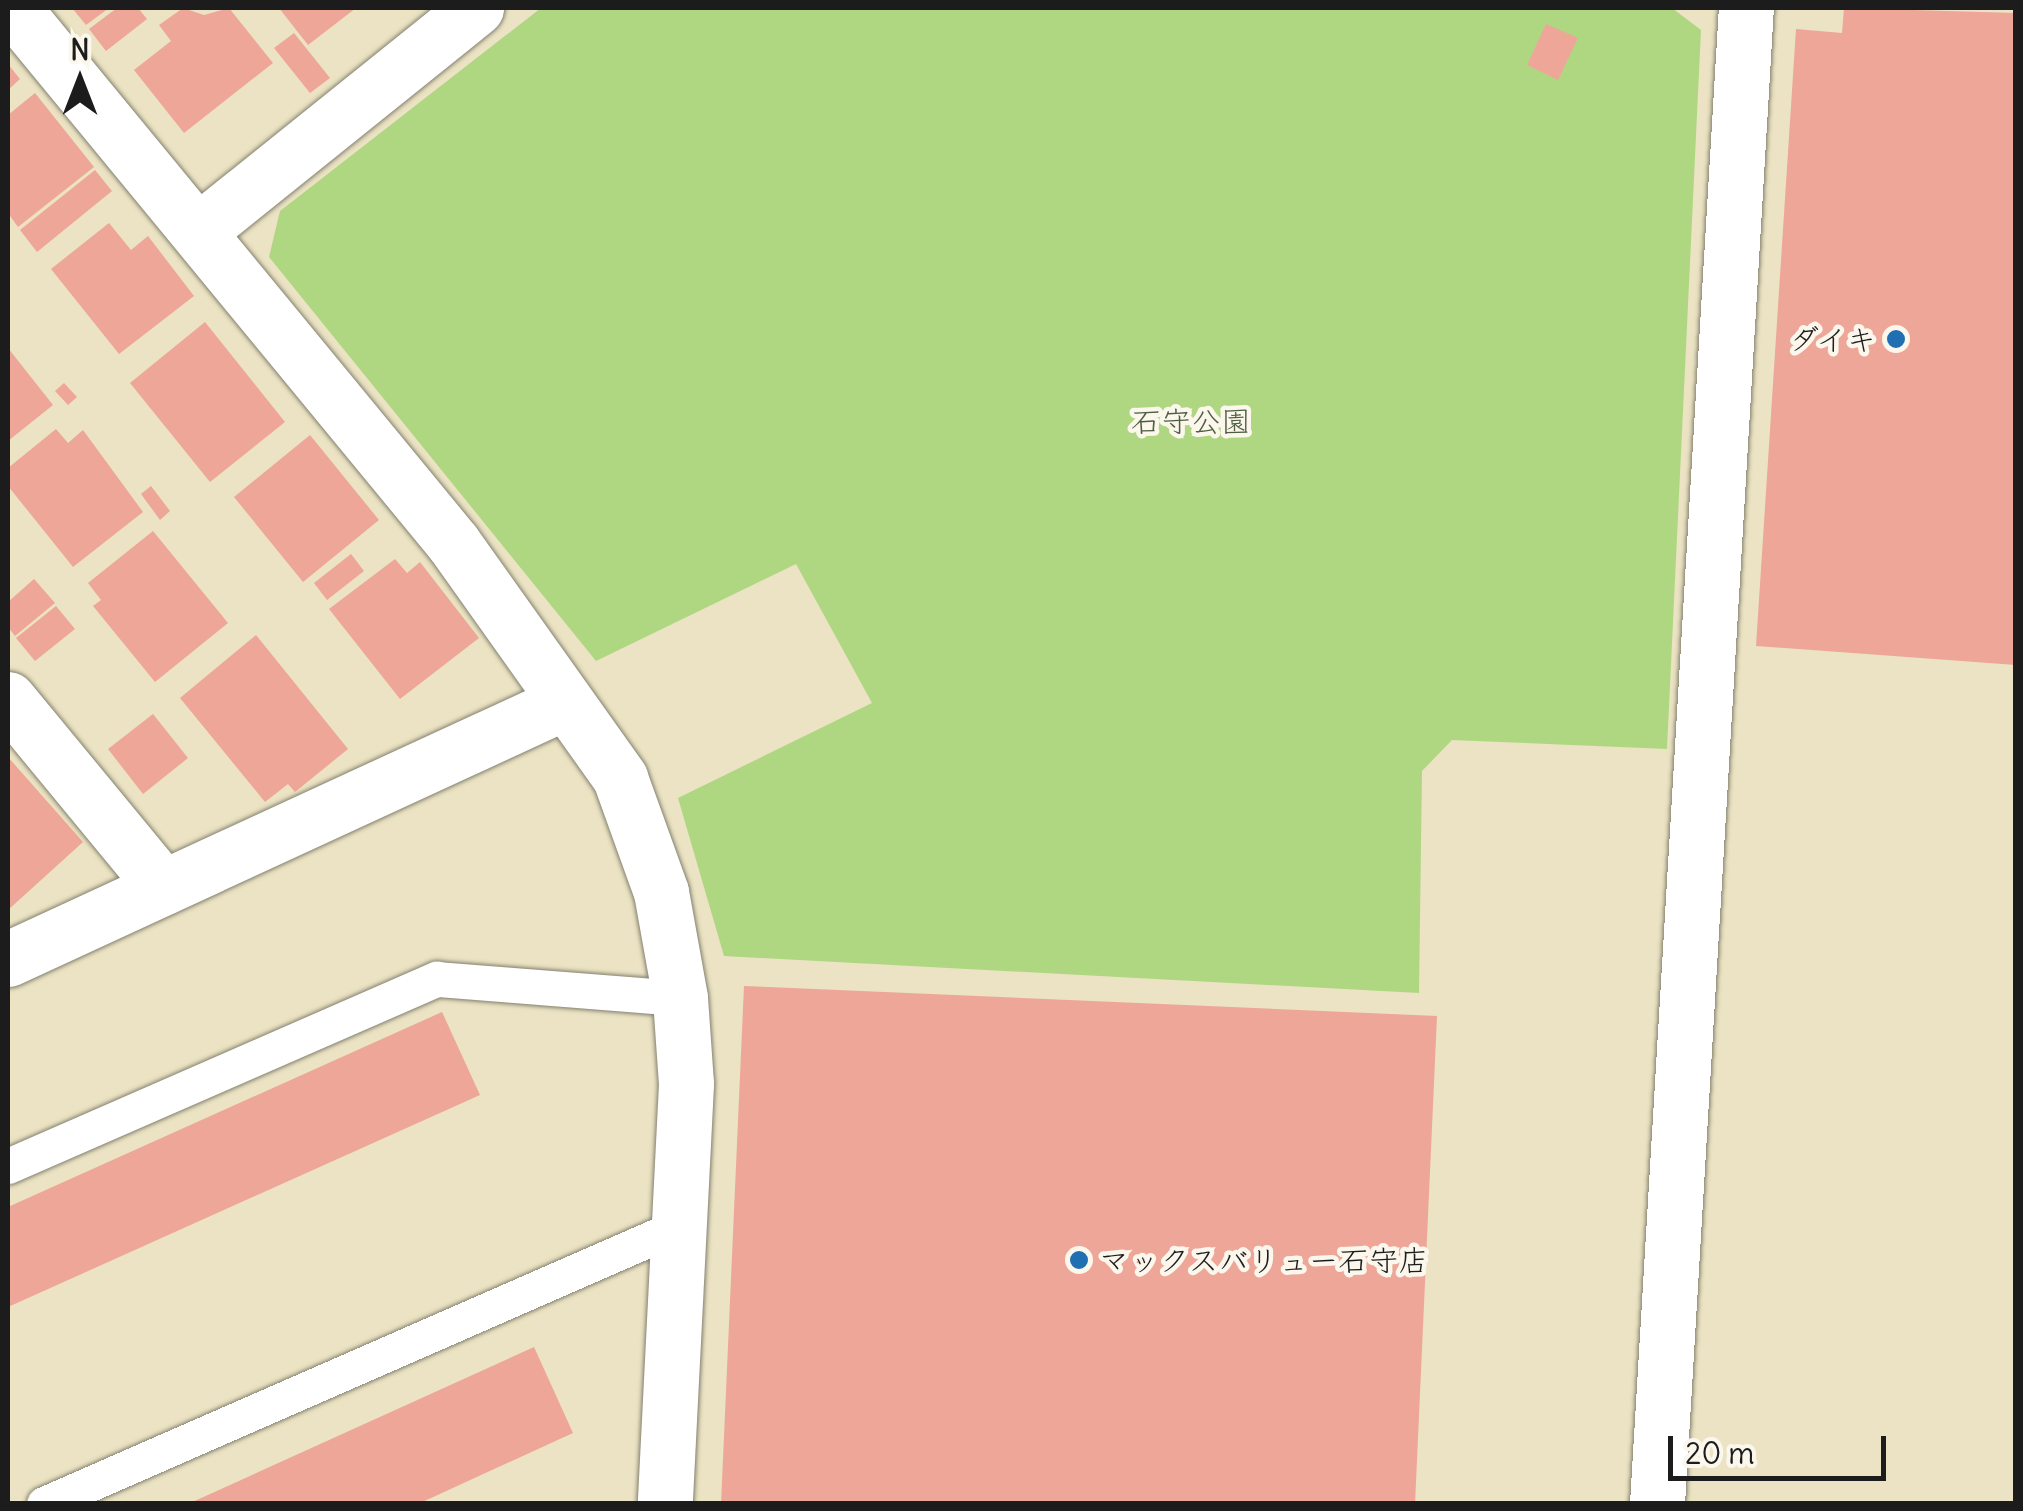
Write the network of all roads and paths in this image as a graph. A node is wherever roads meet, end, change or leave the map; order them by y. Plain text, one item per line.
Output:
1 (13, 8) edge
2 (476, 8) edge
3 (1746, 8) edge
4 (201, 229) junction
5 (8, 699) edge
6 (563, 703) junction
7 (163, 887) junction
8 (8, 959) edge
9 (680, 998) junction
10 (8, 1166) edge
11 (679, 1226) junction
12 (44, 1504) edge
13 (665, 1504) edge
14 (1657, 1504) edge

1 - 4 street
2 - 4 street
3 - 14 street
4 - 6 street
5 - 7 street
6 - 7 street
6 - 9 street
7 - 8 street
9 - 10 lane
9 - 11 street
11 - 12 lane
11 - 13 street

